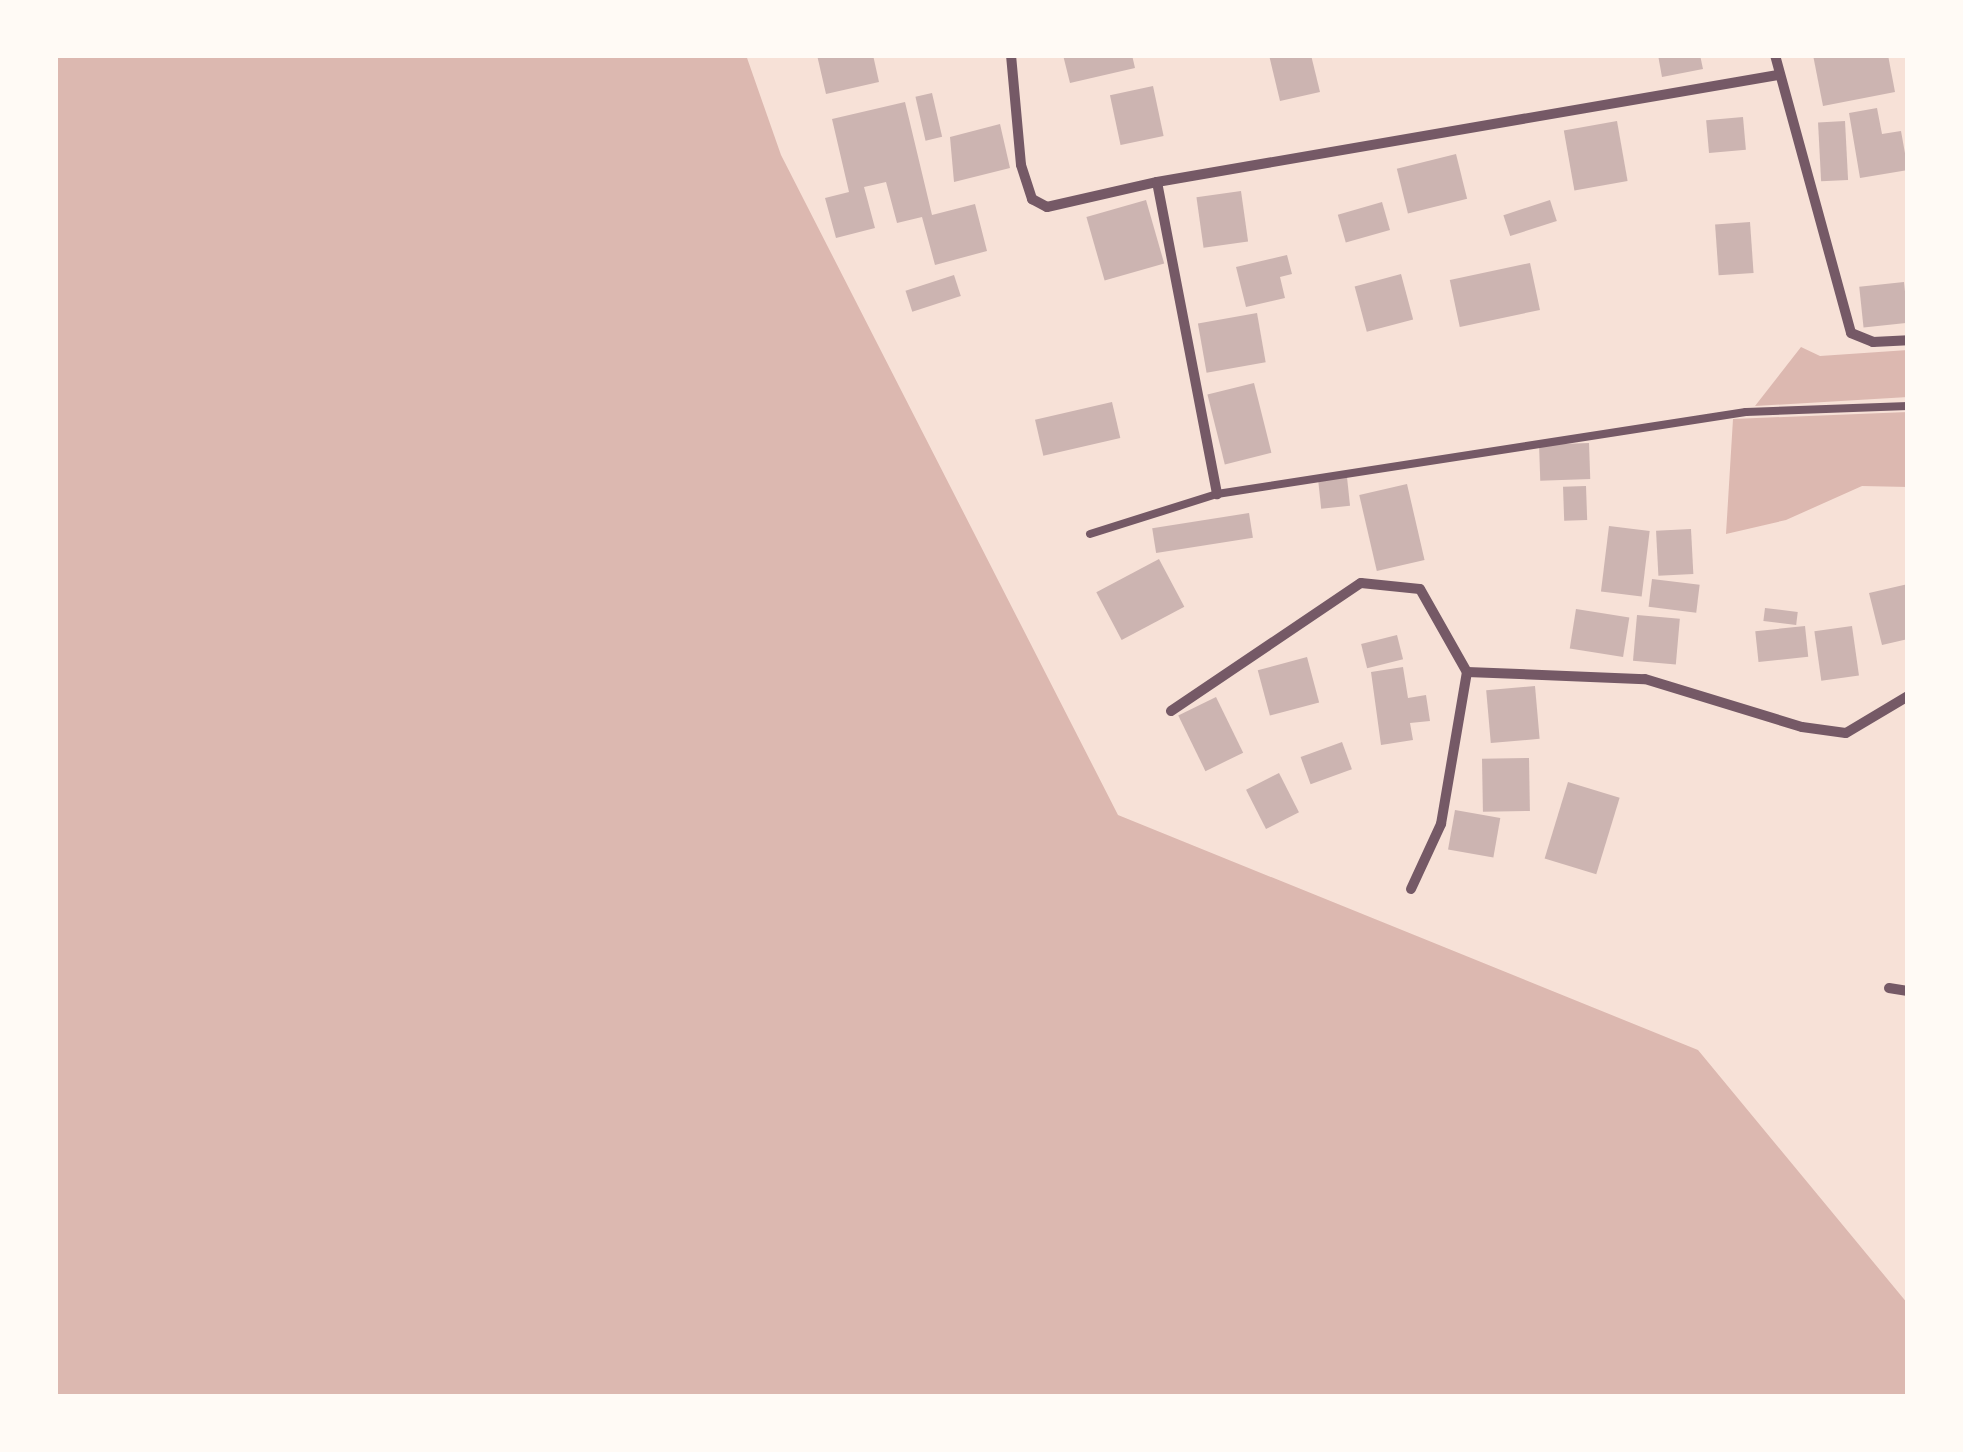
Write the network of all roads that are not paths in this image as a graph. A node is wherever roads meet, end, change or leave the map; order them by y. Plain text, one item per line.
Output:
1 (1012, 55) edge
2 (1776, 55) edge
3 (1778, 74) junction
4 (1157, 182) junction
5 (1908, 340) edge
6 (1908, 406) edge
7 (1217, 494) junction
8 (1090, 534) dead end
9 (1468, 672) junction
10 (1908, 696) edge
11 (1172, 711) dead end
12 (1411, 889) dead end
13 (1890, 988) dead end
14 (1908, 991) edge

1 - 4 street
2 - 3 street
3 - 4 street
3 - 5 street
4 - 7 street
6 - 7 lane
7 - 8 lane
9 - 10 street
9 - 11 street
9 - 12 street
13 - 14 street

